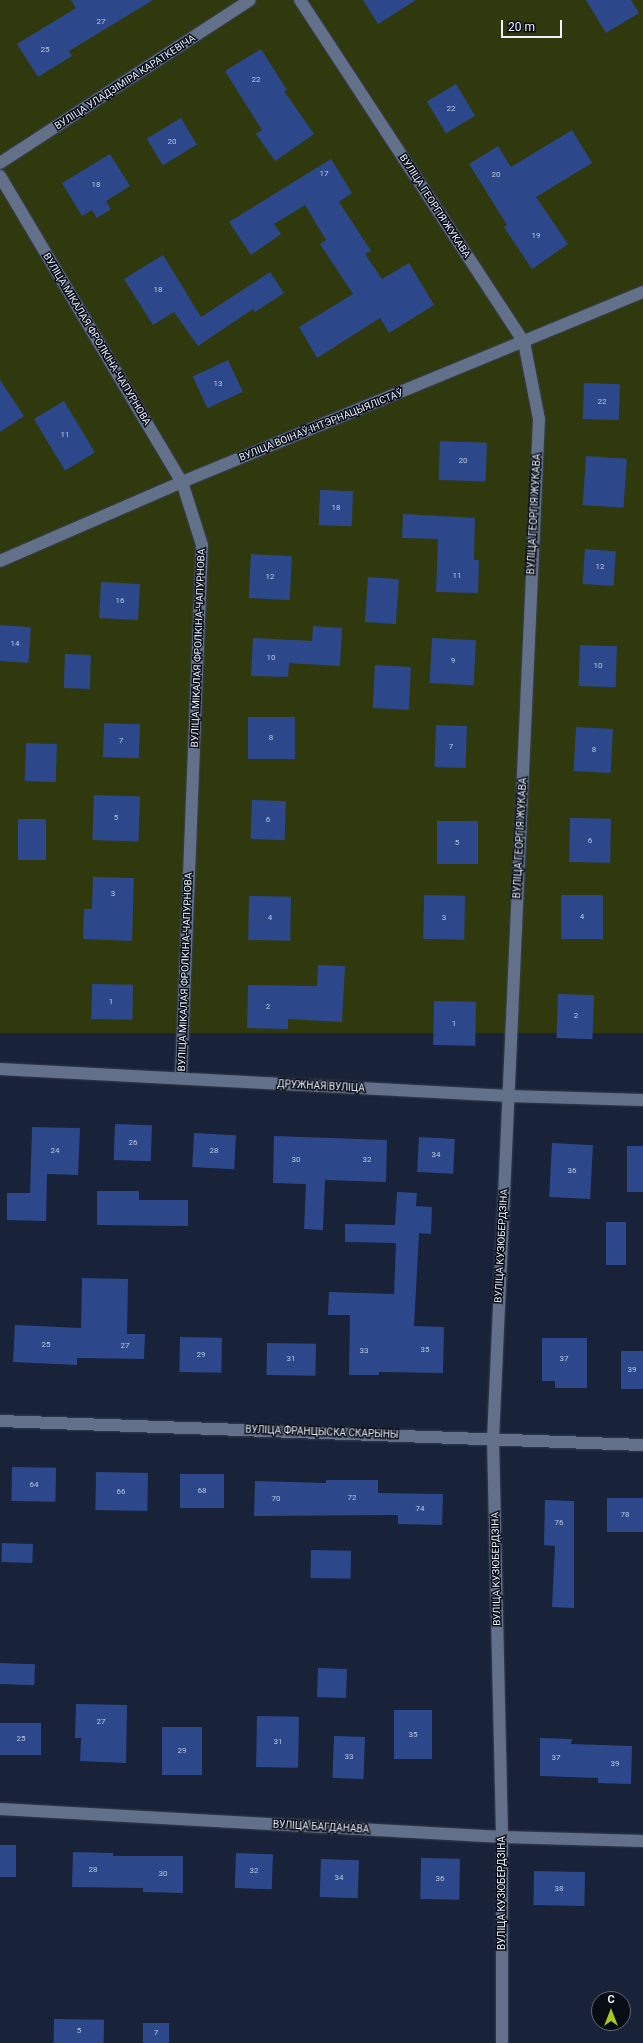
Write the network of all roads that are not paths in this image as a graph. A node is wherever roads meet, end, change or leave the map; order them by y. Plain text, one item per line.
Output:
1 (250, 0) edge
2 (300, 0) edge
3 (0, 163) edge
4 (0, 176) edge
5 (643, 292) edge
6 (524, 342) junction
7 (182, 482) junction
8 (0, 561) edge
9 (0, 1069) edge
10 (181, 1078) junction
11 (508, 1096) junction
12 (643, 1100) edge
13 (0, 1421) edge
14 (493, 1438) junction
15 (643, 1445) edge
16 (0, 1809) edge
17 (502, 1837) junction
18 (643, 1841) edge
19 (502, 2043) edge

1 - 3 street, ВУЛІЦА УЛАДЗІМІРА КАРАТКЕВІЧА
2 - 6 street, ВУЛІЦА ГЕОРГІЯ ЖУКАВА
4 - 7 street, ВУЛІЦА МІКАЛАЯ ФРОЛКІНА-ЧАПУРНОВА
5 - 6 street, ВУЛІЦА ВОІНАЎ-ІНТЭРНАЦЫЯЛІСТАЎ
6 - 7 street, ВУЛІЦА ВОІНАЎ-ІНТЭРНАЦЫЯЛІСТАЎ
6 - 11 street, ВУЛІЦА ГЕОРГІЯ ЖУКАВА
7 - 8 street, ВУЛІЦА ВОІНАЎ-ІНТЭРНАЦЫЯЛІСТАЎ
7 - 10 street, ВУЛІЦА МІКАЛАЯ ФРОЛКІНА-ЧАПУРНОВА
9 - 10 street, ДРУЖНАЯ ВУЛІЦА
10 - 11 street, ДРУЖНАЯ ВУЛІЦА
11 - 12 street, ДРУЖНАЯ ВУЛІЦА
11 - 14 street, ВУЛІЦА КУЗЮБЕРДЗІНА
13 - 14 street, ВУЛІЦА ФРАНЦЫСКА СКАРЫНЫ
14 - 15 street, ВУЛІЦА ФРАНЦЫСКА СКАРЫНЫ
14 - 17 street, ВУЛІЦА КУЗЮБЕРДЗІНА
16 - 17 street, ВУЛІЦА БАГДАНАВА
17 - 18 street, ВУЛІЦА БАГДАНАВА
17 - 19 street, ВУЛІЦА КУЗЮБЕРДЗІНА

